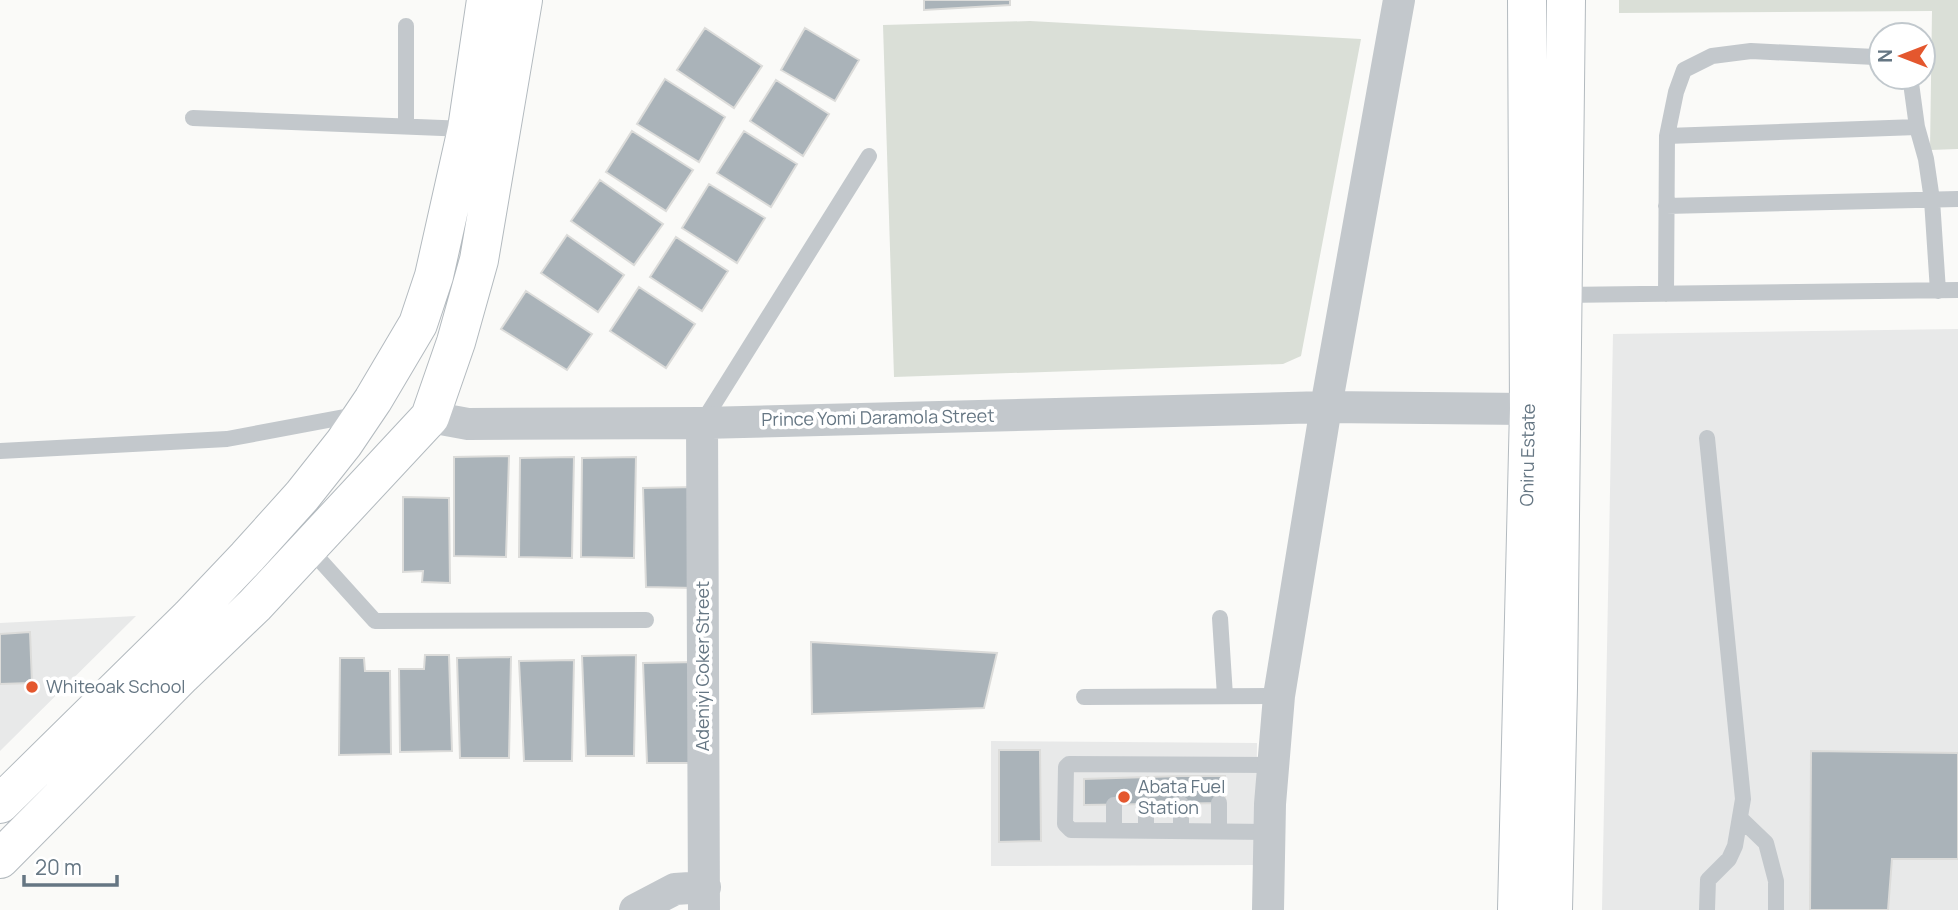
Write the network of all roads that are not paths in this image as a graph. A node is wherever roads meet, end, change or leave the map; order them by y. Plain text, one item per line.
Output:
1 (486, 0) edge
2 (523, 0) edge
3 (1399, 0) edge
4 (1528, 0) edge
5 (1566, 0) edge
6 (406, 26) dead end
7 (1867, 57) edge
8 (1911, 91) edge
9 (193, 118) dead end
10 (406, 125) junction
11 (1917, 127) junction
12 (467, 129) junction
13 (1667, 136) junction
14 (869, 156) dead end
15 (1932, 200) junction
16 (1958, 200) edge
17 (1666, 206) junction
18 (1958, 290) edge
19 (1938, 291) junction
20 (1666, 294) junction
21 (1562, 295) junction
22 (1326, 407) junction
23 (1529, 409) junction
24 (364, 413) junction
25 (430, 417) junction
26 (702, 423) junction
27 (1707, 438) dead end
28 (1544, 448) junction
29 (0, 451) edge
30 (309, 548) junction
31 (1220, 618) dead end
32 (646, 620) dead end
33 (1225, 696) junction
34 (1279, 696) junction
35 (1084, 697) dead end
36 (1273, 765) junction
37 (1219, 803) dead end
38 (0, 804) edge
39 (1181, 804) dead end
40 (1114, 805) dead end
41 (1146, 805) dead end
42 (1740, 818) junction
43 (1114, 830) junction
44 (1146, 830) junction
45 (1181, 830) junction
46 (1219, 830) junction
47 (1270, 832) junction
48 (0, 859) edge
49 (704, 899) edge
50 (635, 910) edge
51 (1268, 910) edge
52 (1517, 910) edge
53 (1553, 910) edge
54 (1707, 910) edge
55 (1776, 910) edge

1 - 12 street
2 - 25 street
3 - 22 street
4 - 23 street, Oniru Estate
5 - 21 street, Oniru Estate
6 - 10 lane
7 - 13 lane
8 - 11 lane
9 - 10 lane
10 - 12 lane
11 - 13 lane
11 - 15 lane
12 - 24 street
13 - 17 lane
14 - 26 lane
15 - 16 lane
15 - 17 lane
15 - 19 lane
17 - 20 lane
18 - 19 lane
19 - 20 lane
20 - 21 lane
21 - 28 street, Oniru Estate
22 - 23 street, Prince Yomi Daramola Street
22 - 26 street, Prince Yomi Daramola Street
22 - 34 street
23 - 28 street, Oniru Estate
24 - 29 lane
24 - 38 street
25 - 26 street, Prince Yomi Daramola Street
25 - 30 street
26 - 49 street, Adeniyi Coker Street
27 - 42 lane
28 - 52 street, Oniru Estate
28 - 53 street, Oniru Estate
30 - 32 lane
30 - 48 street
31 - 33 lane
33 - 34 lane
33 - 35 lane
34 - 36 street
36 - 43 lane
36 - 47 street
37 - 46 lane
39 - 45 lane
40 - 43 lane
41 - 44 lane
42 - 54 lane
42 - 55 lane
43 - 44 lane
44 - 45 lane
45 - 46 lane
46 - 47 lane
47 - 51 street
49 - 50 street

